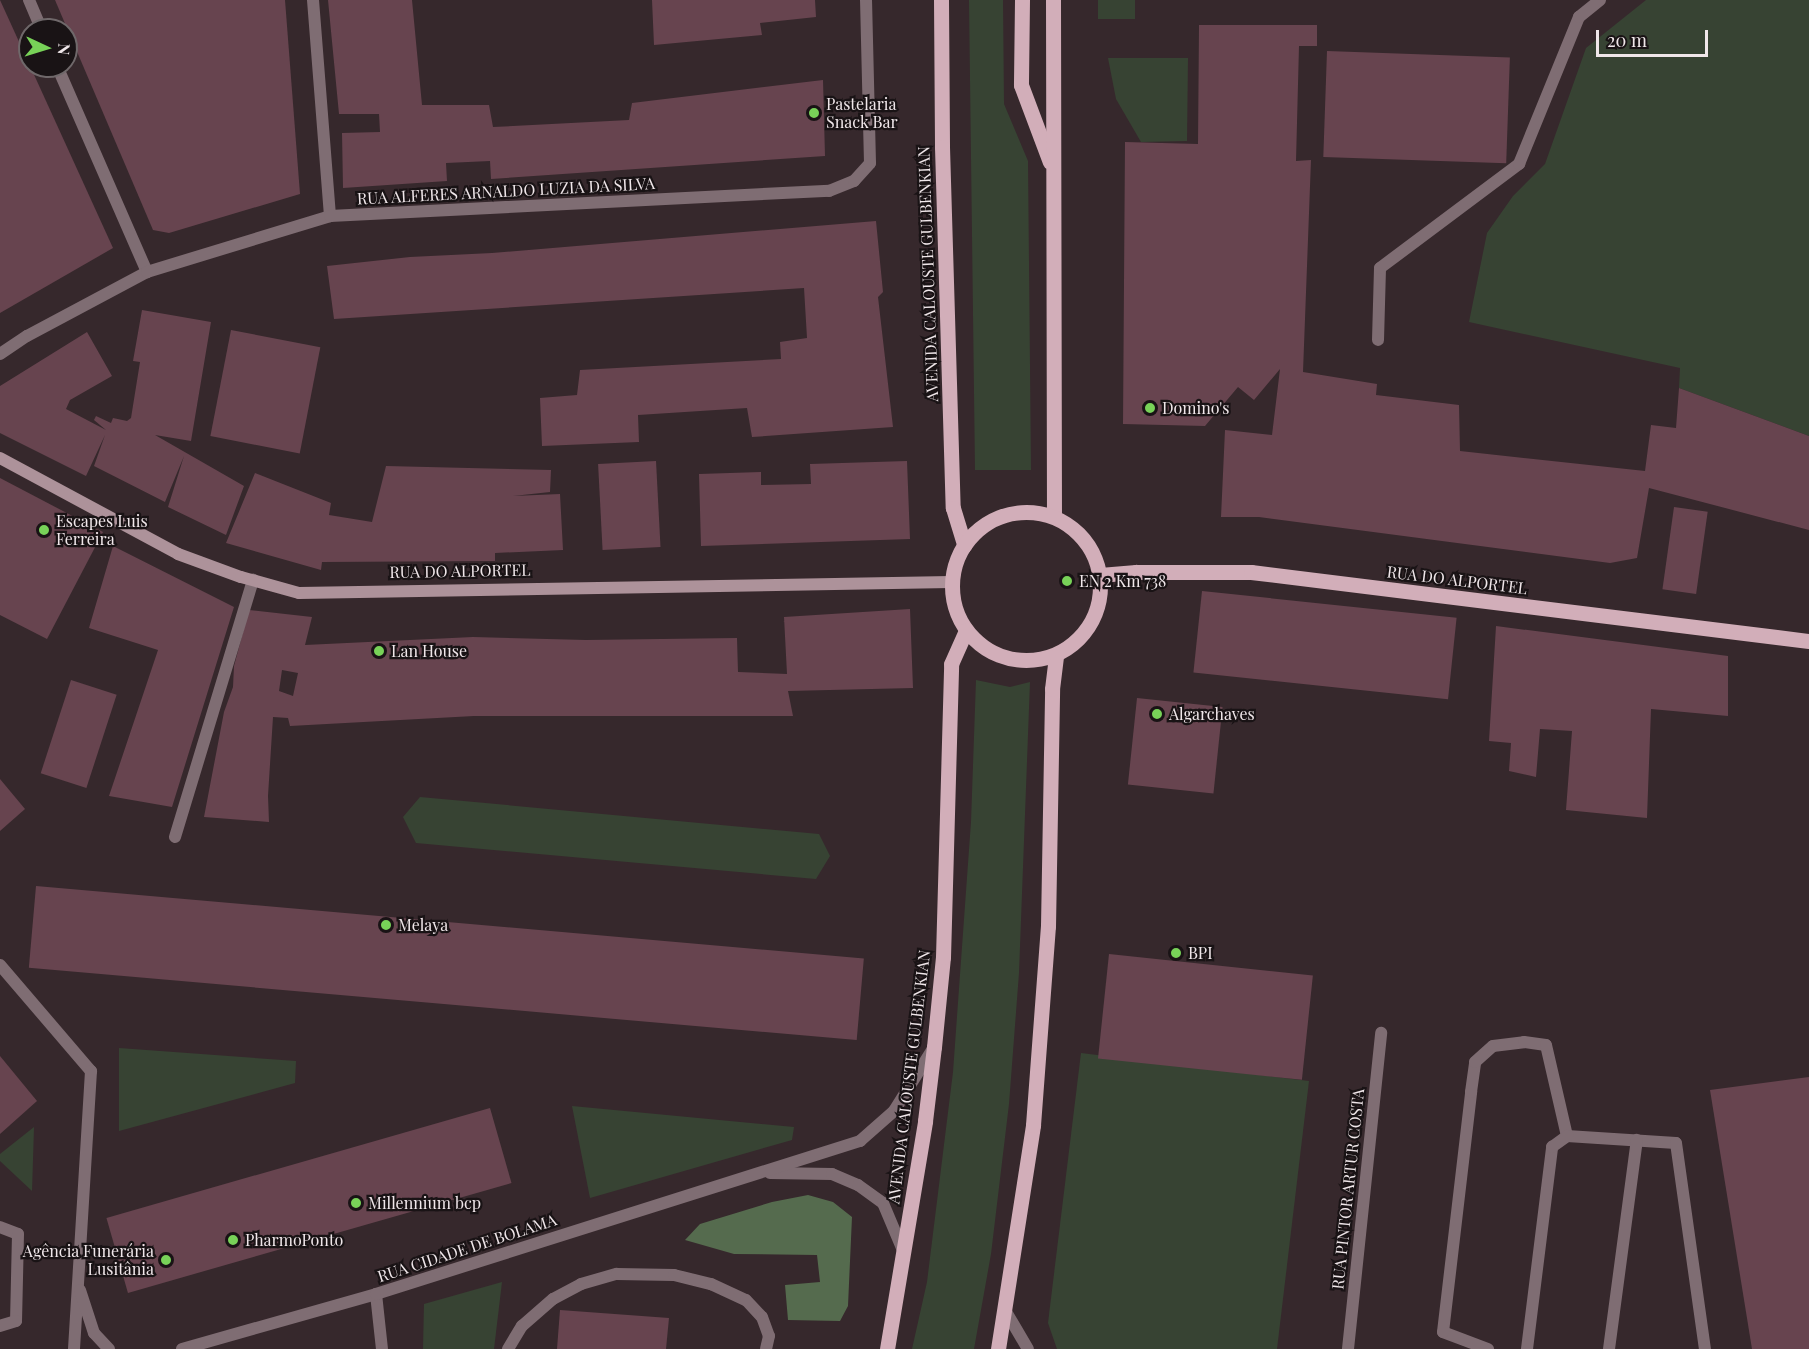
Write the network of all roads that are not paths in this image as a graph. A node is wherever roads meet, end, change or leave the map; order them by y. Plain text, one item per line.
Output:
1 (28, 0) edge
2 (313, 0) edge
3 (866, 0) edge
4 (941, 0) edge
5 (1022, 0) edge
6 (1053, 0) edge
7 (1600, 0) edge
8 (36, 18) edge
9 (62, 78) edge
10 (1053, 171) junction
11 (330, 216) junction
12 (147, 272) junction
13 (1378, 340) dead end
14 (0, 354) edge
15 (0, 458) edge
16 (1054, 516) junction
17 (964, 545) junction
18 (1100, 575) junction
19 (254, 580) junction
20 (951, 582) junction
21 (966, 630) junction
22 (1809, 642) edge
23 (1056, 656) junction
24 (175, 837) dead end
25 (0, 965) edge
26 (1381, 1033) dead end
27 (934, 1047) junction
28 (1567, 1136) junction
29 (1637, 1140) junction
30 (760, 1173) junction
31 (0, 1227) edge
32 (904, 1253) junction
33 (77, 1284) junction
34 (376, 1294) junction
35 (1005, 1310) junction
36 (0, 1326) edge
37 (74, 1349) edge
38 (109, 1349) edge
39 (182, 1349) edge
40 (382, 1349) edge
41 (507, 1349) edge
42 (766, 1349) edge
43 (887, 1349) edge
44 (998, 1349) edge
45 (1028, 1349) edge
46 (1348, 1349) edge
47 (1488, 1349) edge
48 (1527, 1349) edge
49 (1609, 1349) edge
50 (1705, 1349) edge

1 - 8 street
2 - 11 street
3 - 11 street, RUA ALFERES ARNALDO LUZIA DA SILVA
4 - 17 main road, AVENIDA CALOUSTE GULBENKIAN
5 - 10 main road
6 - 10 main road
7 - 13 street
9 - 12 street
10 - 16 main road
11 - 12 street, RUA ALFERES ARNALDO LUZIA DA SILVA
12 - 14 street, RUA ALFERES ARNALDO LUZIA DA SILVA
15 - 19 street, RUA DO ALPORTEL
16 - 17 main road
16 - 18 main road
17 - 20 main road
18 - 22 main road, RUA DO ALPORTEL
18 - 23 main road
19 - 20 street, RUA DO ALPORTEL
19 - 24 street
20 - 21 main road
21 - 23 main road
21 - 27 main road, AVENIDA CALOUSTE GULBENKIAN
23 - 35 main road
25 - 33 street
26 - 46 street, RUA PINTOR ARTUR COSTA
27 - 30 street, RUA CIDADE DE BOLAMA
27 - 32 main road, AVENIDA CALOUSTE GULBENKIAN
28 - 29 street
28 - 47 street
28 - 48 street
29 - 49 street
29 - 50 street
30 - 32 street
30 - 34 street, RUA CIDADE DE BOLAMA
31 - 36 street
32 - 43 main road, AVENIDA CALOUSTE GULBENKIAN
33 - 37 street
33 - 38 street
34 - 39 street, RUA CIDADE DE BOLAMA
34 - 40 street
35 - 44 main road
35 - 45 street
41 - 42 street

